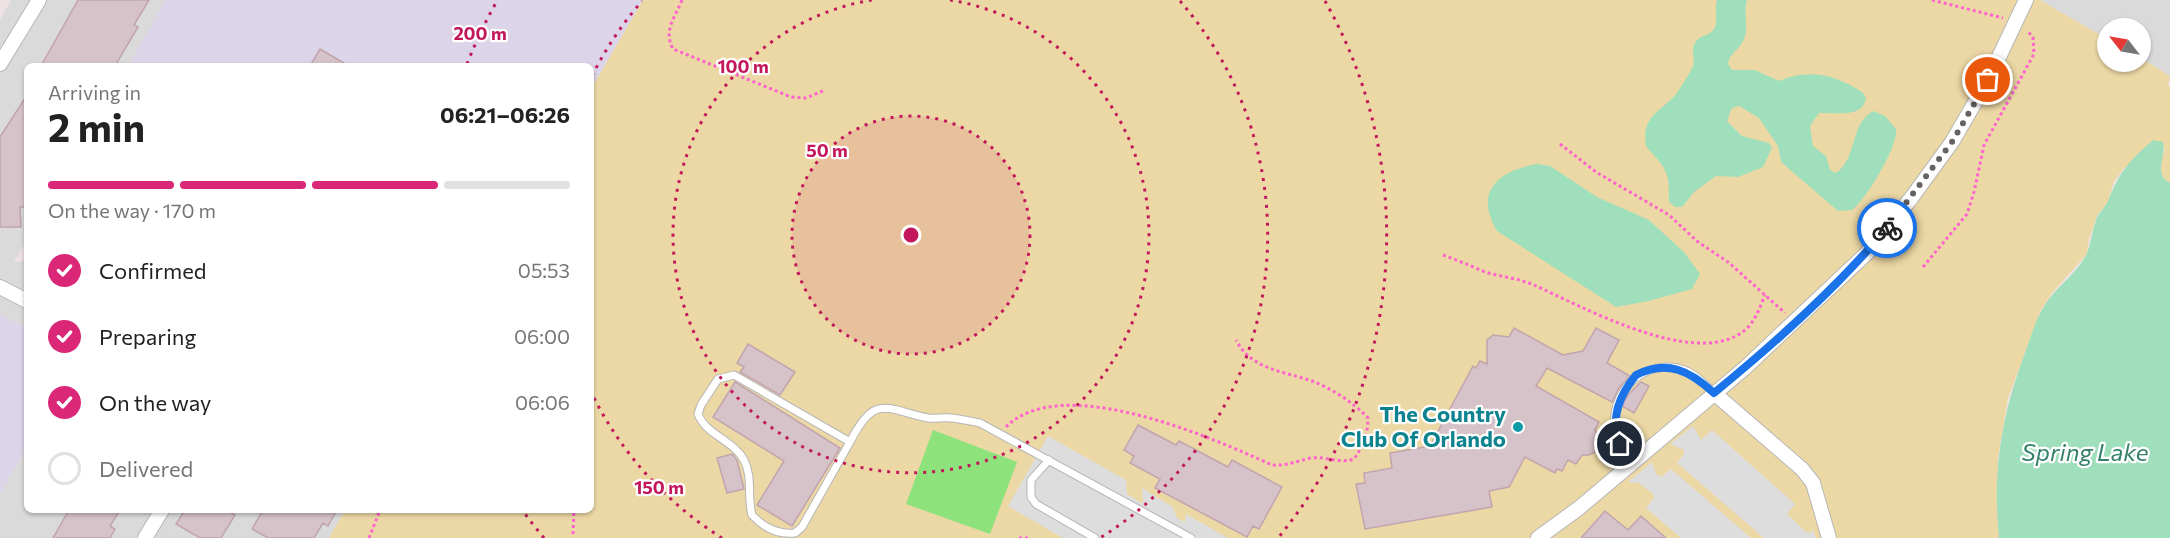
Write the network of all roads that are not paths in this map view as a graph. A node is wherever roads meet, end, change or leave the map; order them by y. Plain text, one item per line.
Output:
1 (39, 0) edge
2 (2026, 0) edge
3 (0, 64) edge
4 (0, 287) edge
5 (24, 299) edge
6 (1714, 393) junction
7 (850, 442) junction
8 (1048, 460) junction
9 (1634, 463) junction
10 (160, 513) edge
11 (145, 538) edge
12 (1095, 538) edge
13 (1191, 538) edge
14 (1538, 538) edge
15 (1829, 538) edge

1 - 3 street
2 - 6 street
4 - 5 street
6 - 9 street
6 - 9 lane
6 - 15 street
7 - 7 lane
7 - 8 lane
8 - 12 lane
8 - 13 lane
9 - 14 street
10 - 11 street

